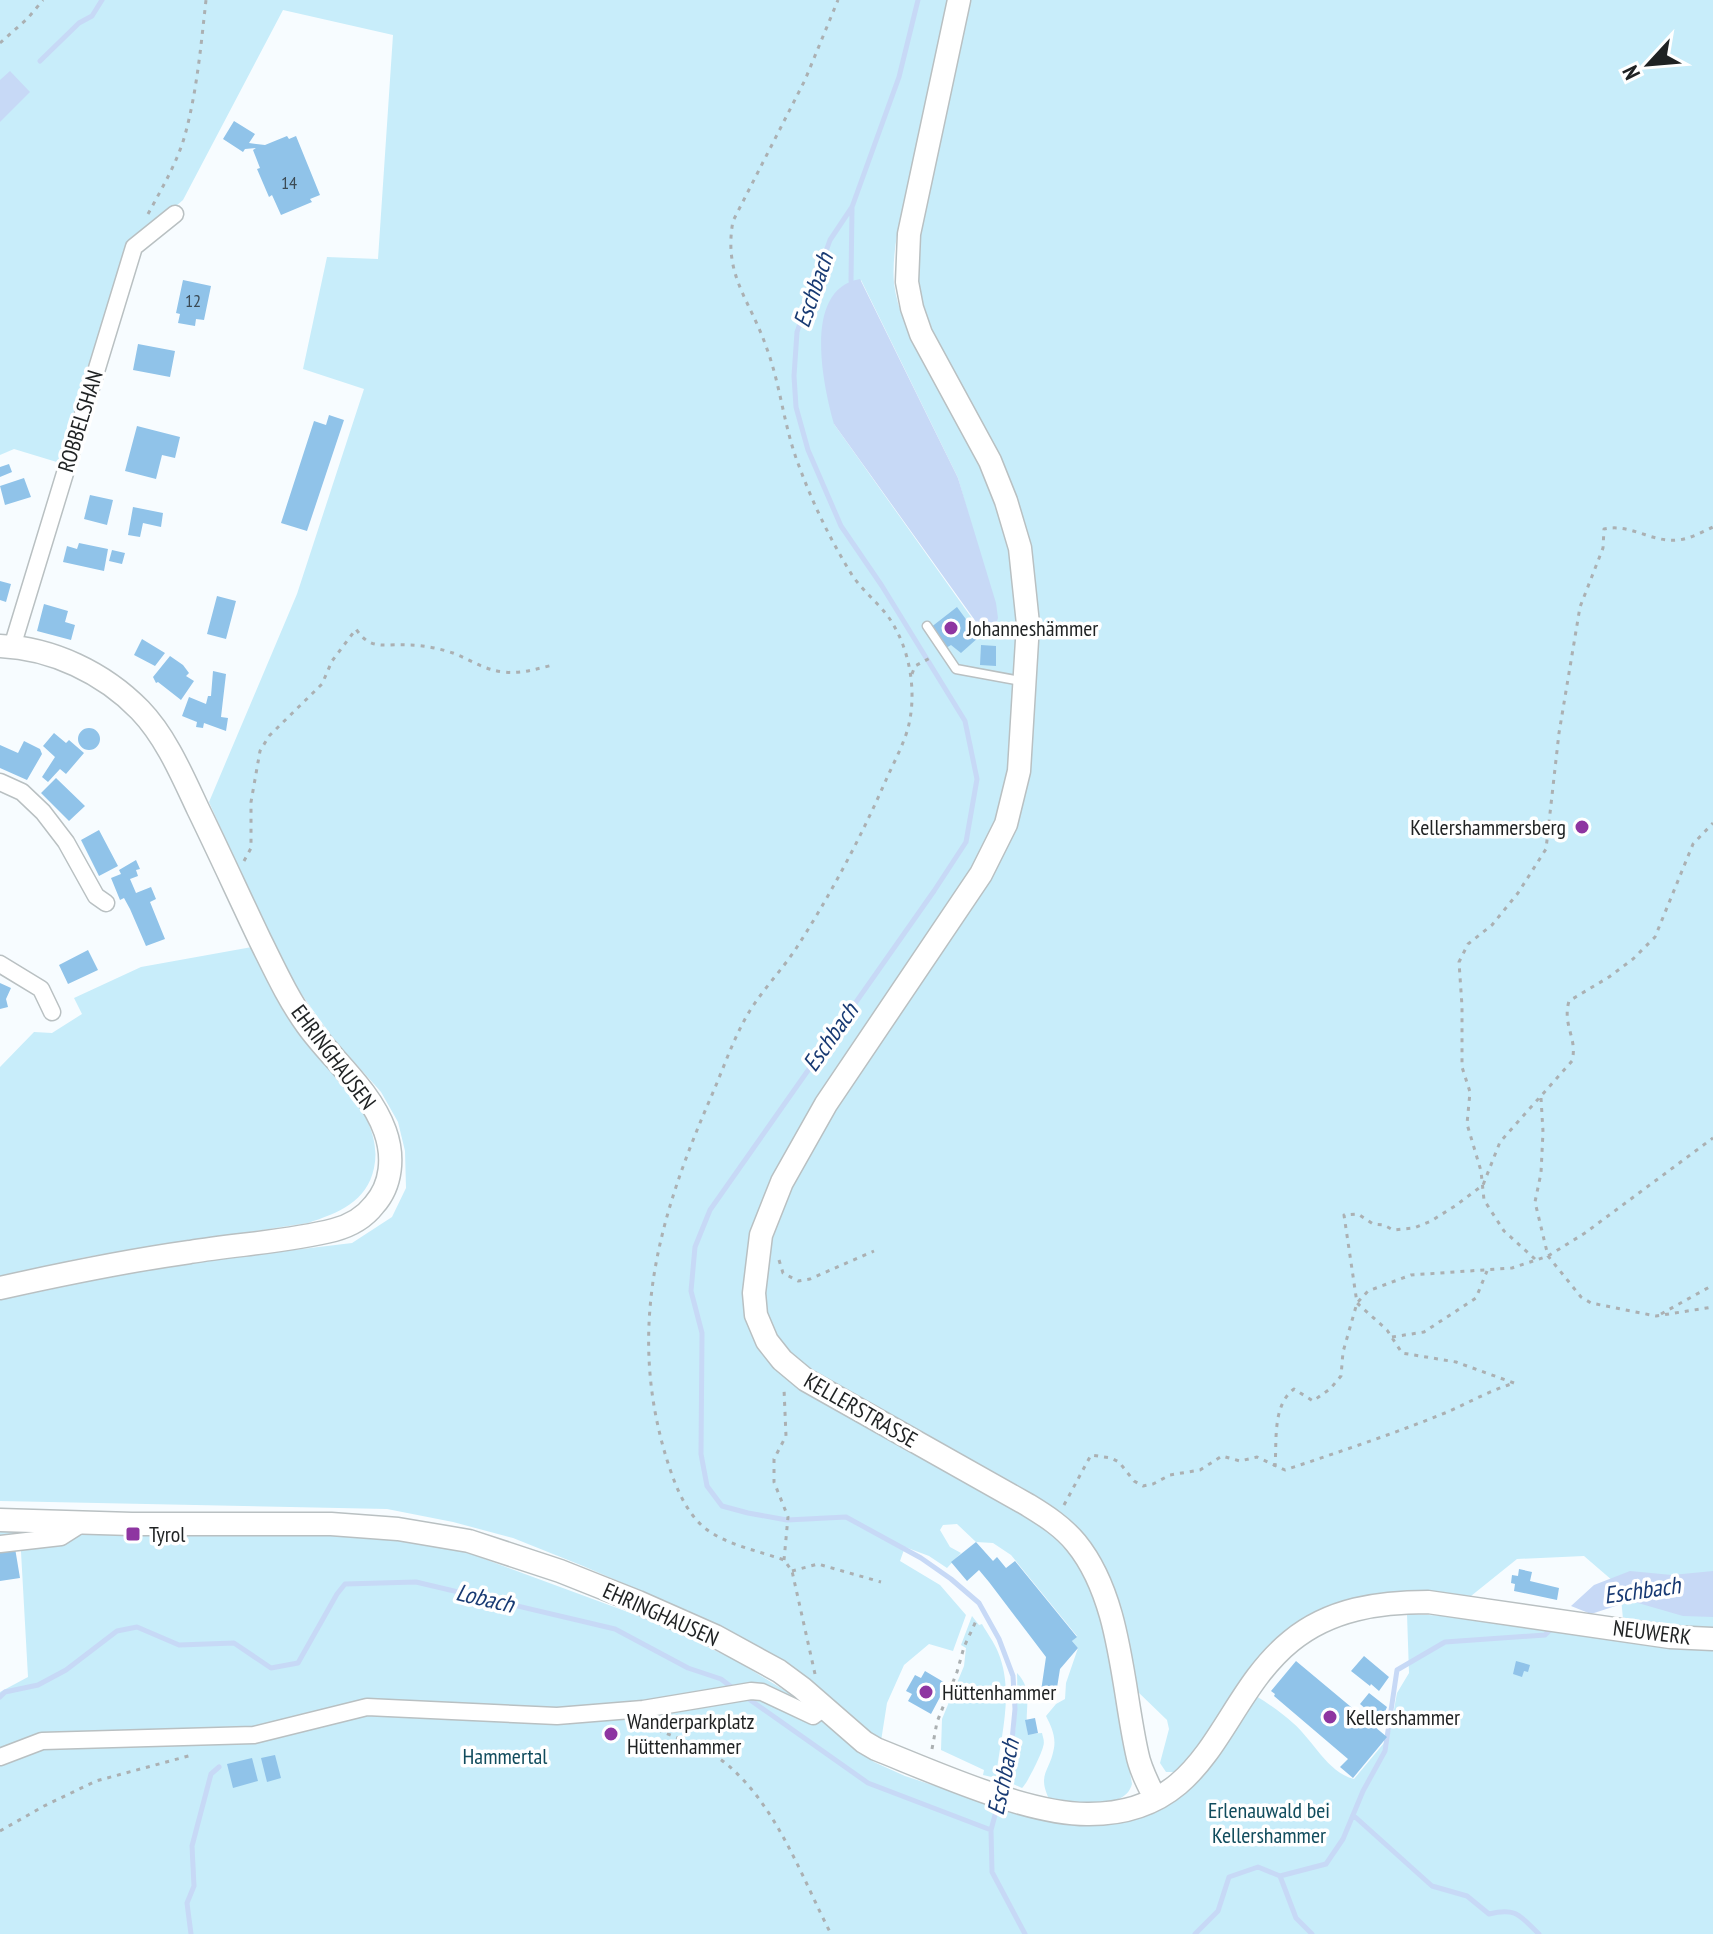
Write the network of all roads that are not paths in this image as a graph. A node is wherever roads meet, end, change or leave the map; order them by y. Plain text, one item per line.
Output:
1 (959, 0) edge
2 (175, 214) dead end
3 (927, 626) dead end
4 (6, 647) edge
5 (1026, 682) junction
6 (0, 782) edge
7 (106, 903) dead end
8 (0, 964) edge
9 (52, 1012) dead end
10 (0, 1288) edge
11 (0, 1520) edge
12 (83, 1523) junction
13 (0, 1544) edge
14 (1713, 1639) edge
15 (824, 1708) junction
16 (0, 1757) edge
17 (1155, 1798) junction

1 - 5 main road, KELLERSTRASSE
2 - 4 street, ROBBELSHAN
3 - 5 lane
4 - 10 main road, EHRINGHAUSEN
5 - 17 main road, KELLERSTRASSE
6 - 7 street
8 - 9 street
11 - 12 main road, EHRINGHAUSEN
12 - 13 street
12 - 15 main road, EHRINGHAUSEN
14 - 17 main road, NEUWERK
15 - 16 street
15 - 17 main road, EHRINGHAUSEN

